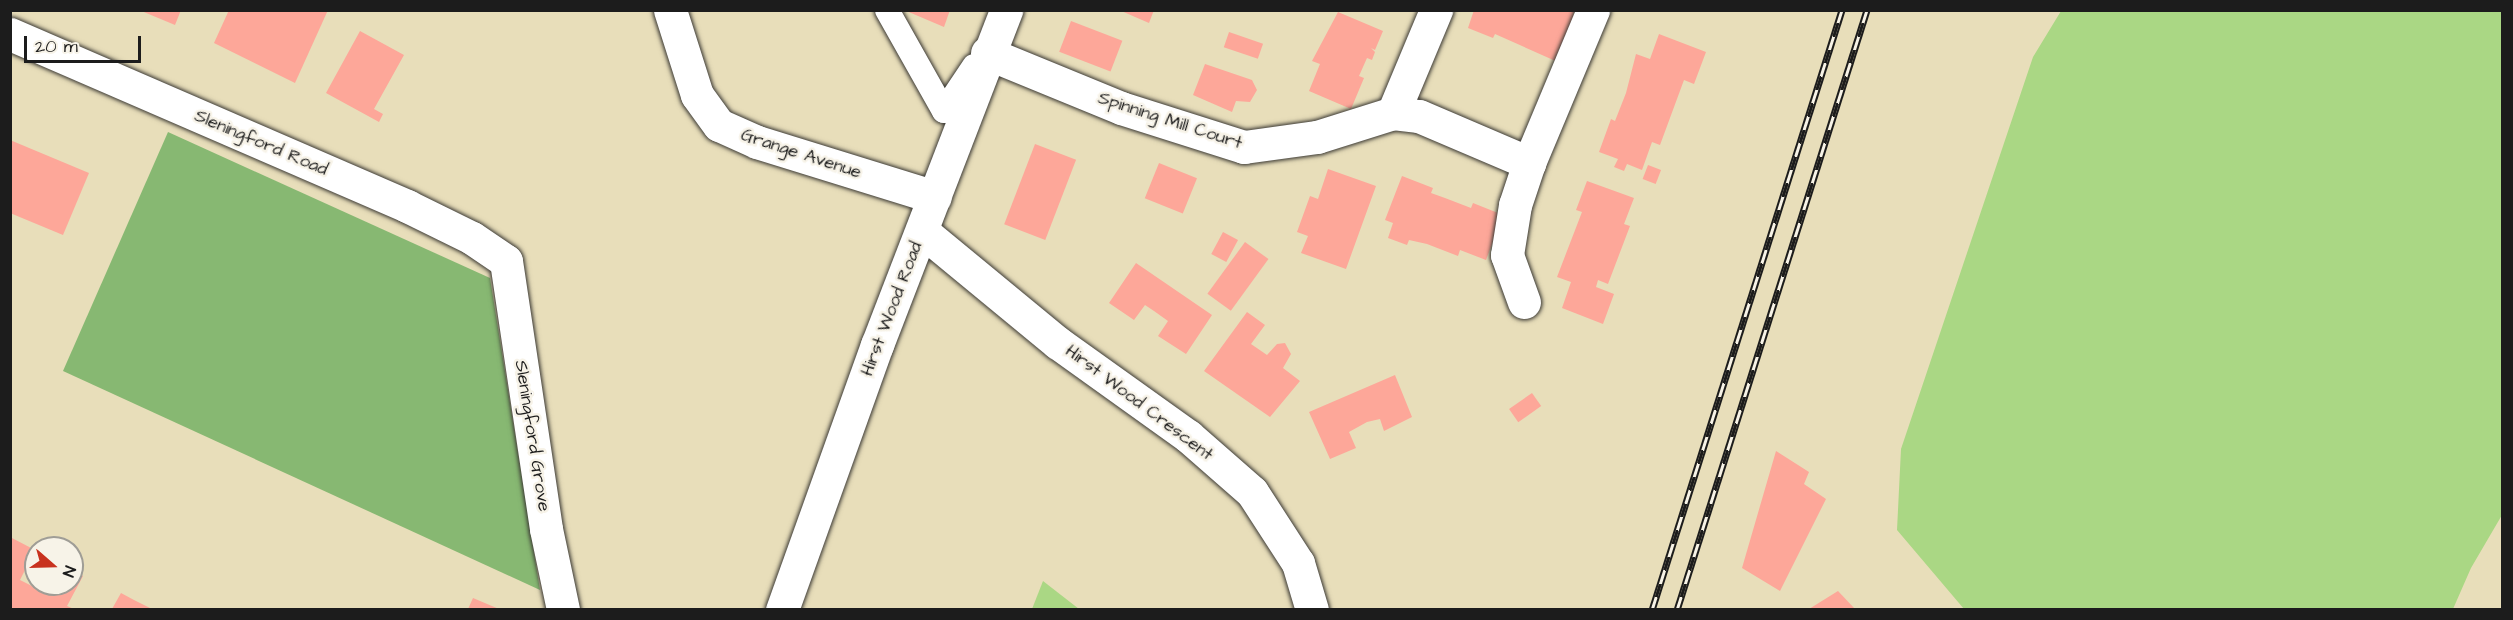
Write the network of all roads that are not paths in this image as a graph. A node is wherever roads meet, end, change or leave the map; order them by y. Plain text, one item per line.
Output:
1 (670, 10) edge
2 (887, 10) edge
3 (1436, 10) edge
4 (1593, 10) edge
5 (997, 31) edge
6 (10, 34) edge
7 (1392, 113) junction
8 (1529, 163) junction
9 (936, 197) junction
10 (922, 231) junction
11 (506, 261) joint
12 (1524, 302) dead end
13 (563, 609) edge
14 (783, 609) edge
15 (1312, 609) edge

1 - 9 street, Grange Avenue
2 - 5 lane
3 - 7 street
4 - 8 street
5 - 7 street, Spinning Mill Court
5 - 9 street, Hirst Wood Road
6 - 11 street, Sleningford Road
7 - 8 street, Spinning Mill Court
8 - 12 street
9 - 10 street, Hirst Wood Road
10 - 14 street, Hirst Wood Road
10 - 15 street, Hirst Wood Crescent
11 - 13 street, Sleningford Grove

